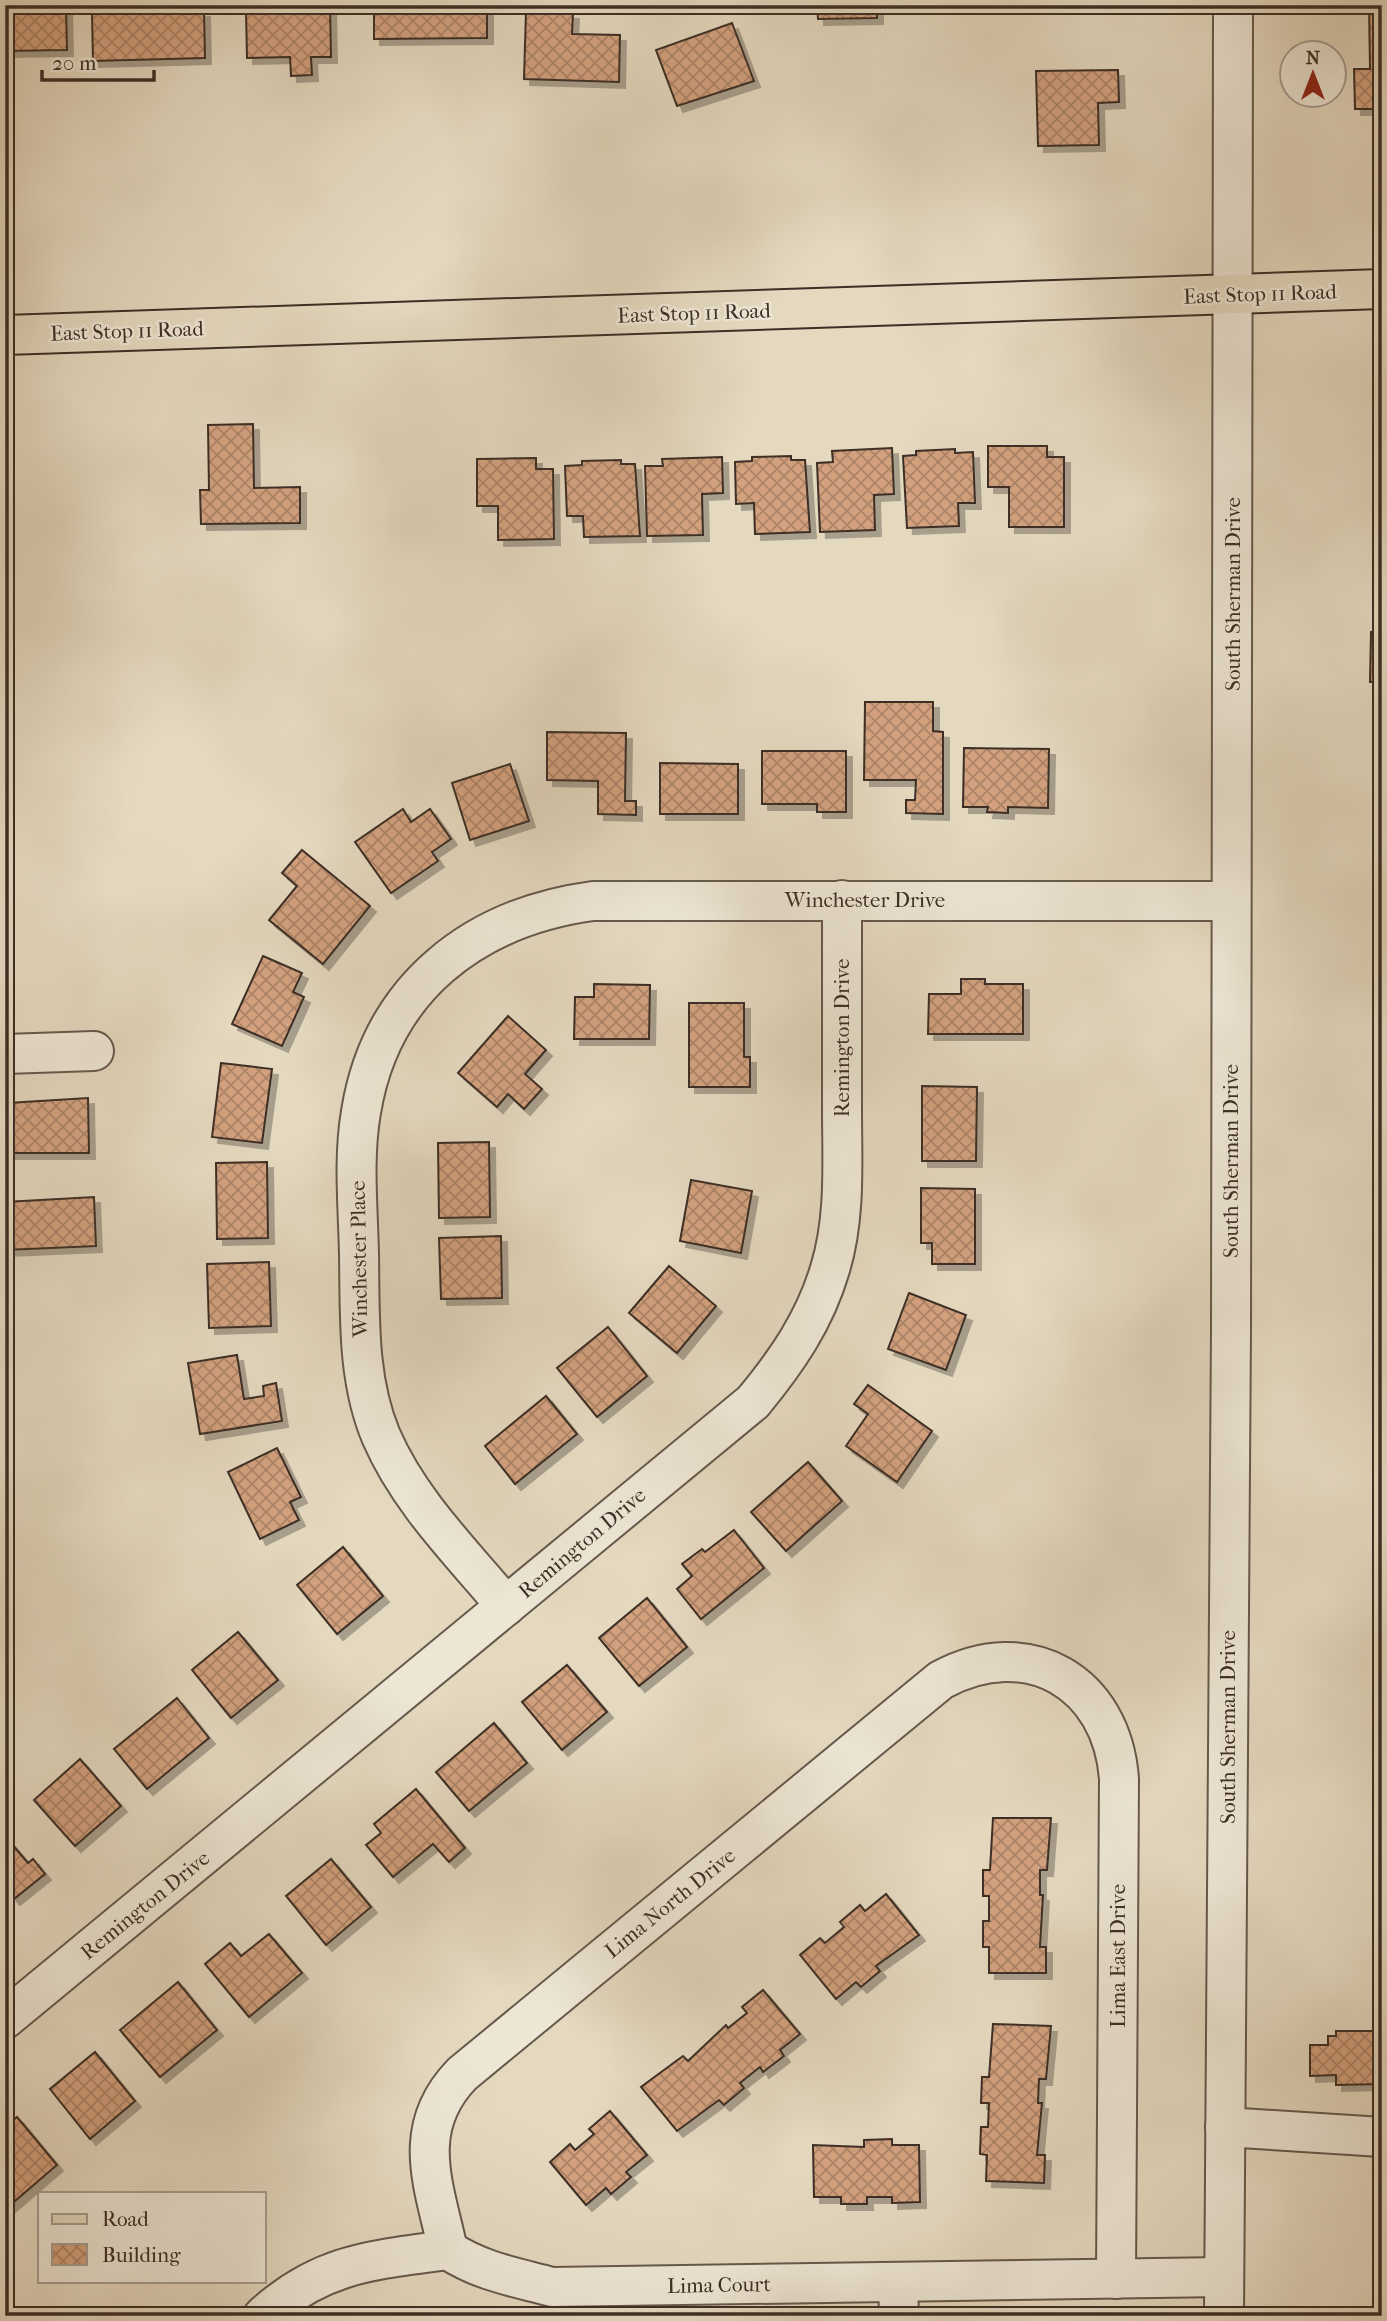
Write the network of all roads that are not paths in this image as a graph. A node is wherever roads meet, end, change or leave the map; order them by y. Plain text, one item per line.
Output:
1 (1233, 5) edge
2 (1382, 289) edge
3 (1234, 295) junction
4 (5, 335) edge
5 (842, 900) junction
6 (1231, 901) junction
7 (502, 925) joint
8 (94, 1051) dead end
9 (5, 1054) edge
10 (506, 1606) junction
11 (1042, 1667) joint
12 (5, 2019) edge
13 (1225, 2127) junction
14 (1382, 2137) edge
15 (448, 2250) junction
16 (1224, 2277) junction
17 (1116, 2279) junction
18 (898, 2299) edge
19 (542, 2300) edge
20 (263, 2316) edge
21 (1224, 2316) edge

1 - 3 street, South Sherman Drive
2 - 3 main road, East Stop 11 Road
3 - 4 main road, East Stop 11 Road
3 - 6 street, South Sherman Drive
5 - 6 street, Winchester Drive
5 - 7 street, Winchester Drive
5 - 10 street, Remington Drive
6 - 13 street, South Sherman Drive
7 - 10 street, Winchester Place
8 - 9 street
10 - 12 street, Remington Drive
11 - 15 street, Lima North Drive
11 - 17 street, Lima East Drive
13 - 14 street
13 - 16 street, South Sherman Drive
15 - 19 street, Lima Court
15 - 20 street
16 - 17 street, Lima Court
16 - 21 street, South Sherman Drive
17 - 18 street, Lima Court
18 - 19 street, Lima Court

